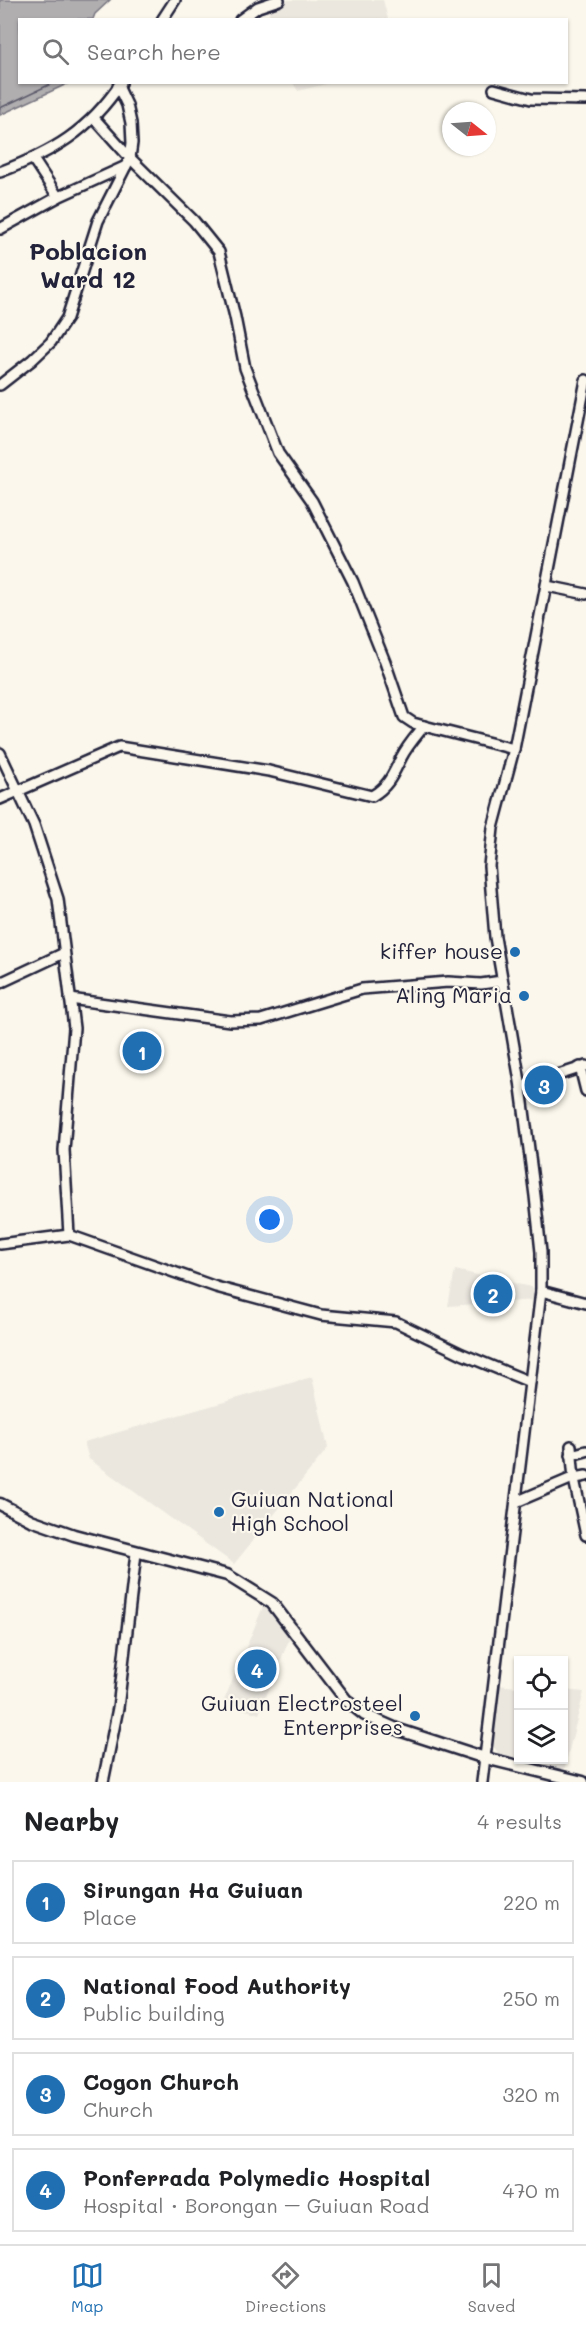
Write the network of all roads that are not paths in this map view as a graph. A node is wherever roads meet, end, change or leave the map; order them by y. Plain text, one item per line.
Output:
1 (175, 0) edge
2 (279, 0) edge
3 (163, 18) edge
4 (243, 18) edge
5 (120, 84) edge
6 (494, 89) dead end
7 (586, 100) edge
8 (94, 118) junction
9 (33, 159) junction
10 (128, 162) junction
11 (0, 172) edge
12 (58, 197) junction
13 (0, 229) edge
14 (586, 384) edge
15 (0, 385) edge
16 (547, 586) junction
17 (586, 594) edge
18 (413, 723) junction
19 (424, 726) junction
20 (416, 736) junction
21 (514, 749) junction
22 (0, 753) edge
23 (18, 791) junction
24 (0, 799) edge
25 (64, 953) junction
26 (502, 981) junction
27 (0, 983) edge
28 (70, 999) junction
29 (583, 1066) edge
30 (521, 1086) junction
31 (586, 1091) edge
32 (69, 1235) junction
33 (0, 1244) edge
34 (541, 1291) junction
35 (586, 1303) edge
36 (530, 1382) junction
37 (586, 1451) edge
38 (586, 1476) edge
39 (574, 1479) junction
40 (516, 1502) junction
41 (0, 1504) edge
42 (586, 1535) edge
43 (136, 1553) junction
44 (485, 1758) junction
45 (103, 1782) edge
46 (482, 1782) edge
47 (584, 1782) edge

1 - 3 street
2 - 4 street
5 - 8 street
5 - 10 street
6 - 7 street
8 - 9 street
8 - 10 street
9 - 11 street
9 - 12 street
10 - 12 street
10 - 15 street
10 - 18 street
12 - 13 street
14 - 16 street
16 - 17 street
16 - 21 street
18 - 19 street
18 - 20 street
19 - 20 street
19 - 21 street
20 - 23 street
21 - 26 street
22 - 23 street
23 - 24 street
23 - 25 street
25 - 27 street
25 - 28 street
26 - 28 street
26 - 30 street
28 - 32 street
29 - 30 street
29 - 31 street
30 - 34 street
32 - 33 street
32 - 36 street
34 - 35 street
34 - 36 street
36 - 40 street
37 - 39 street
38 - 39 street
39 - 40 street
39 - 42 street
40 - 44 street
41 - 43 main road
43 - 44 main road
43 - 45 street
44 - 46 street
44 - 47 main road

